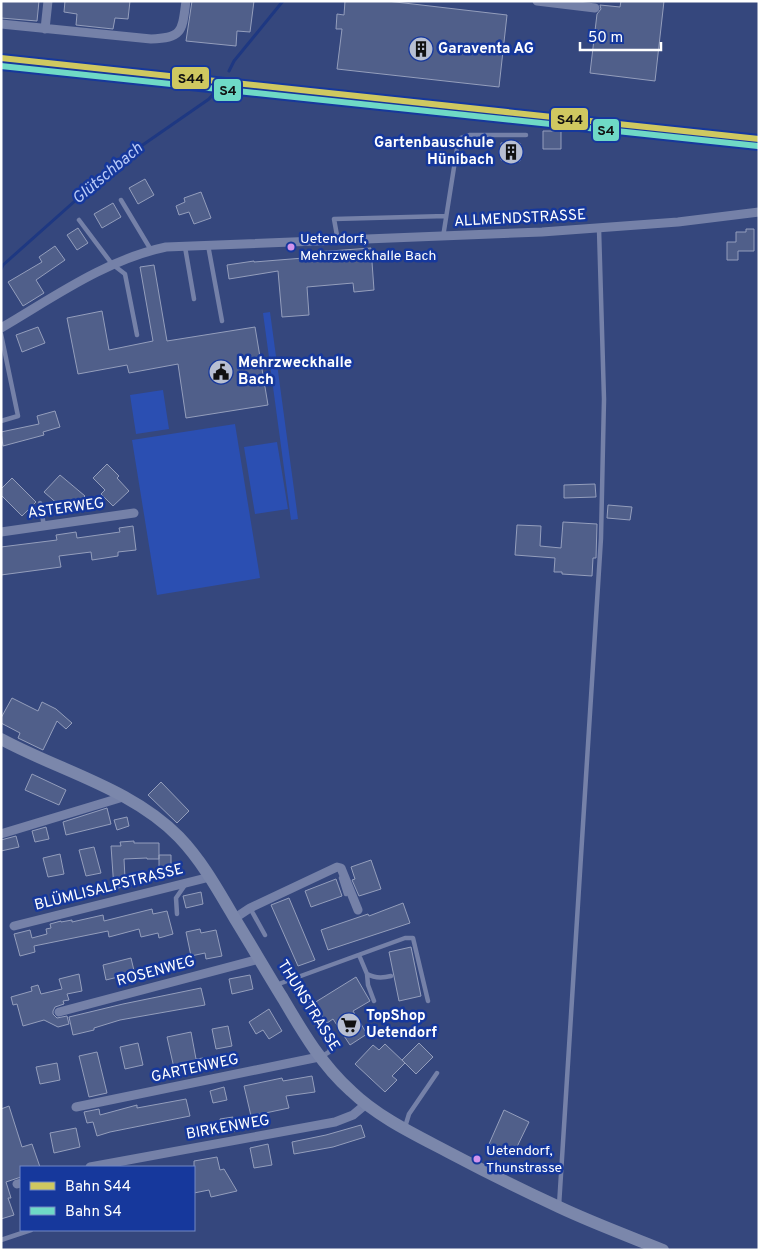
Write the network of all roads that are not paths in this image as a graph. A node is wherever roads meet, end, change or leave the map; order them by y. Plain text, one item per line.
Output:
1 (48, 1) edge
2 (186, 1) edge
3 (536, 1) edge
4 (595, 8) dead end
5 (1, 24) edge
6 (45, 29) junction
7 (526, 135) dead end
8 (121, 200) dead end
9 (759, 212) edge
10 (446, 216) junction
11 (79, 220) dead end
12 (599, 229) junction
13 (443, 237) junction
14 (338, 241) junction
15 (208, 244) junction
16 (185, 245) junction
17 (151, 250) junction
18 (112, 264) junction
19 (194, 299) dead end
20 (222, 321) dead end
21 (1, 328) edge
22 (1, 334) edge
23 (137, 335) dead end
24 (1, 421) edge
25 (40, 503) dead end
26 (134, 513) dead end
27 (44, 526) junction
28 (1, 532) edge
29 (1, 739) edge
30 (123, 797) junction
31 (1, 834) edge
32 (338, 867) junction
33 (210, 877) junction
34 (186, 884) junction
35 (346, 894) dead end
36 (250, 908) junction
37 (358, 910) dead end
38 (177, 914) dead end
39 (234, 918) junction
40 (14, 926) dead end
41 (265, 935) dead end
42 (359, 955) junction
43 (259, 959) junction
44 (367, 974) junction
45 (391, 976) dead end
46 (290, 980) junction
47 (275, 986) junction
48 (374, 1001) dead end
49 (428, 1001) dead end
50 (59, 1012) dead end
51 (319, 1057) junction
52 (437, 1073) dead end
53 (366, 1104) junction
54 (76, 1108) dead end
55 (404, 1128) junction
56 (95, 1166) edge
57 (559, 1207) junction
58 (28, 1231) edge
59 (1, 1240) edge
60 (663, 1250) edge

1 - 6 street
2 - 6 street
3 - 4 street
5 - 6 street
7 - 10 lane
8 - 17 lane
9 - 12 street, ALLMENDSTRASSE
10 - 13 lane
10 - 14 lane
11 - 18 lane
12 - 13 street, ALLMENDSTRASSE
12 - 57 lane
13 - 14 street, ALLMENDSTRASSE
14 - 15 street, ALLMENDSTRASSE
15 - 16 street, ALLMENDSTRASSE
15 - 20 lane
16 - 17 street, ALLMENDSTRASSE
16 - 19 lane
17 - 18 street, ALLMENDSTRASSE
18 - 21 street, ALLMENDSTRASSE
18 - 23 lane
22 - 24 lane
25 - 27 lane
26 - 27 street, ASTERWEG
27 - 28 street, ASTERWEG
29 - 30 main road, THUNSTRASSE
30 - 31 street
30 - 33 main road, THUNSTRASSE
32 - 35 lane
32 - 36 street
32 - 37 street
33 - 34 street, BLÜMLISALPSTRASSE
33 - 39 main road, THUNSTRASSE
34 - 38 lane
34 - 40 street, BLÜMLISALPSTRASSE
36 - 39 street
36 - 41 lane
39 - 43 main road, THUNSTRASSE
42 - 44 lane
42 - 46 lane
42 - 49 lane
43 - 47 main road, THUNSTRASSE
43 - 50 street, ROSENWEG
44 - 45 lane
44 - 48 lane
46 - 47 lane
46 - 51 lane
47 - 51 main road, THUNSTRASSE
51 - 53 main road, THUNSTRASSE
51 - 54 street, GARTENWEG
52 - 55 lane
53 - 55 main road, THUNSTRASSE
53 - 56 street, BIRKENWEG
55 - 57 main road, THUNSTRASSE
57 - 60 main road, THUNSTRASSE
58 - 59 lane

